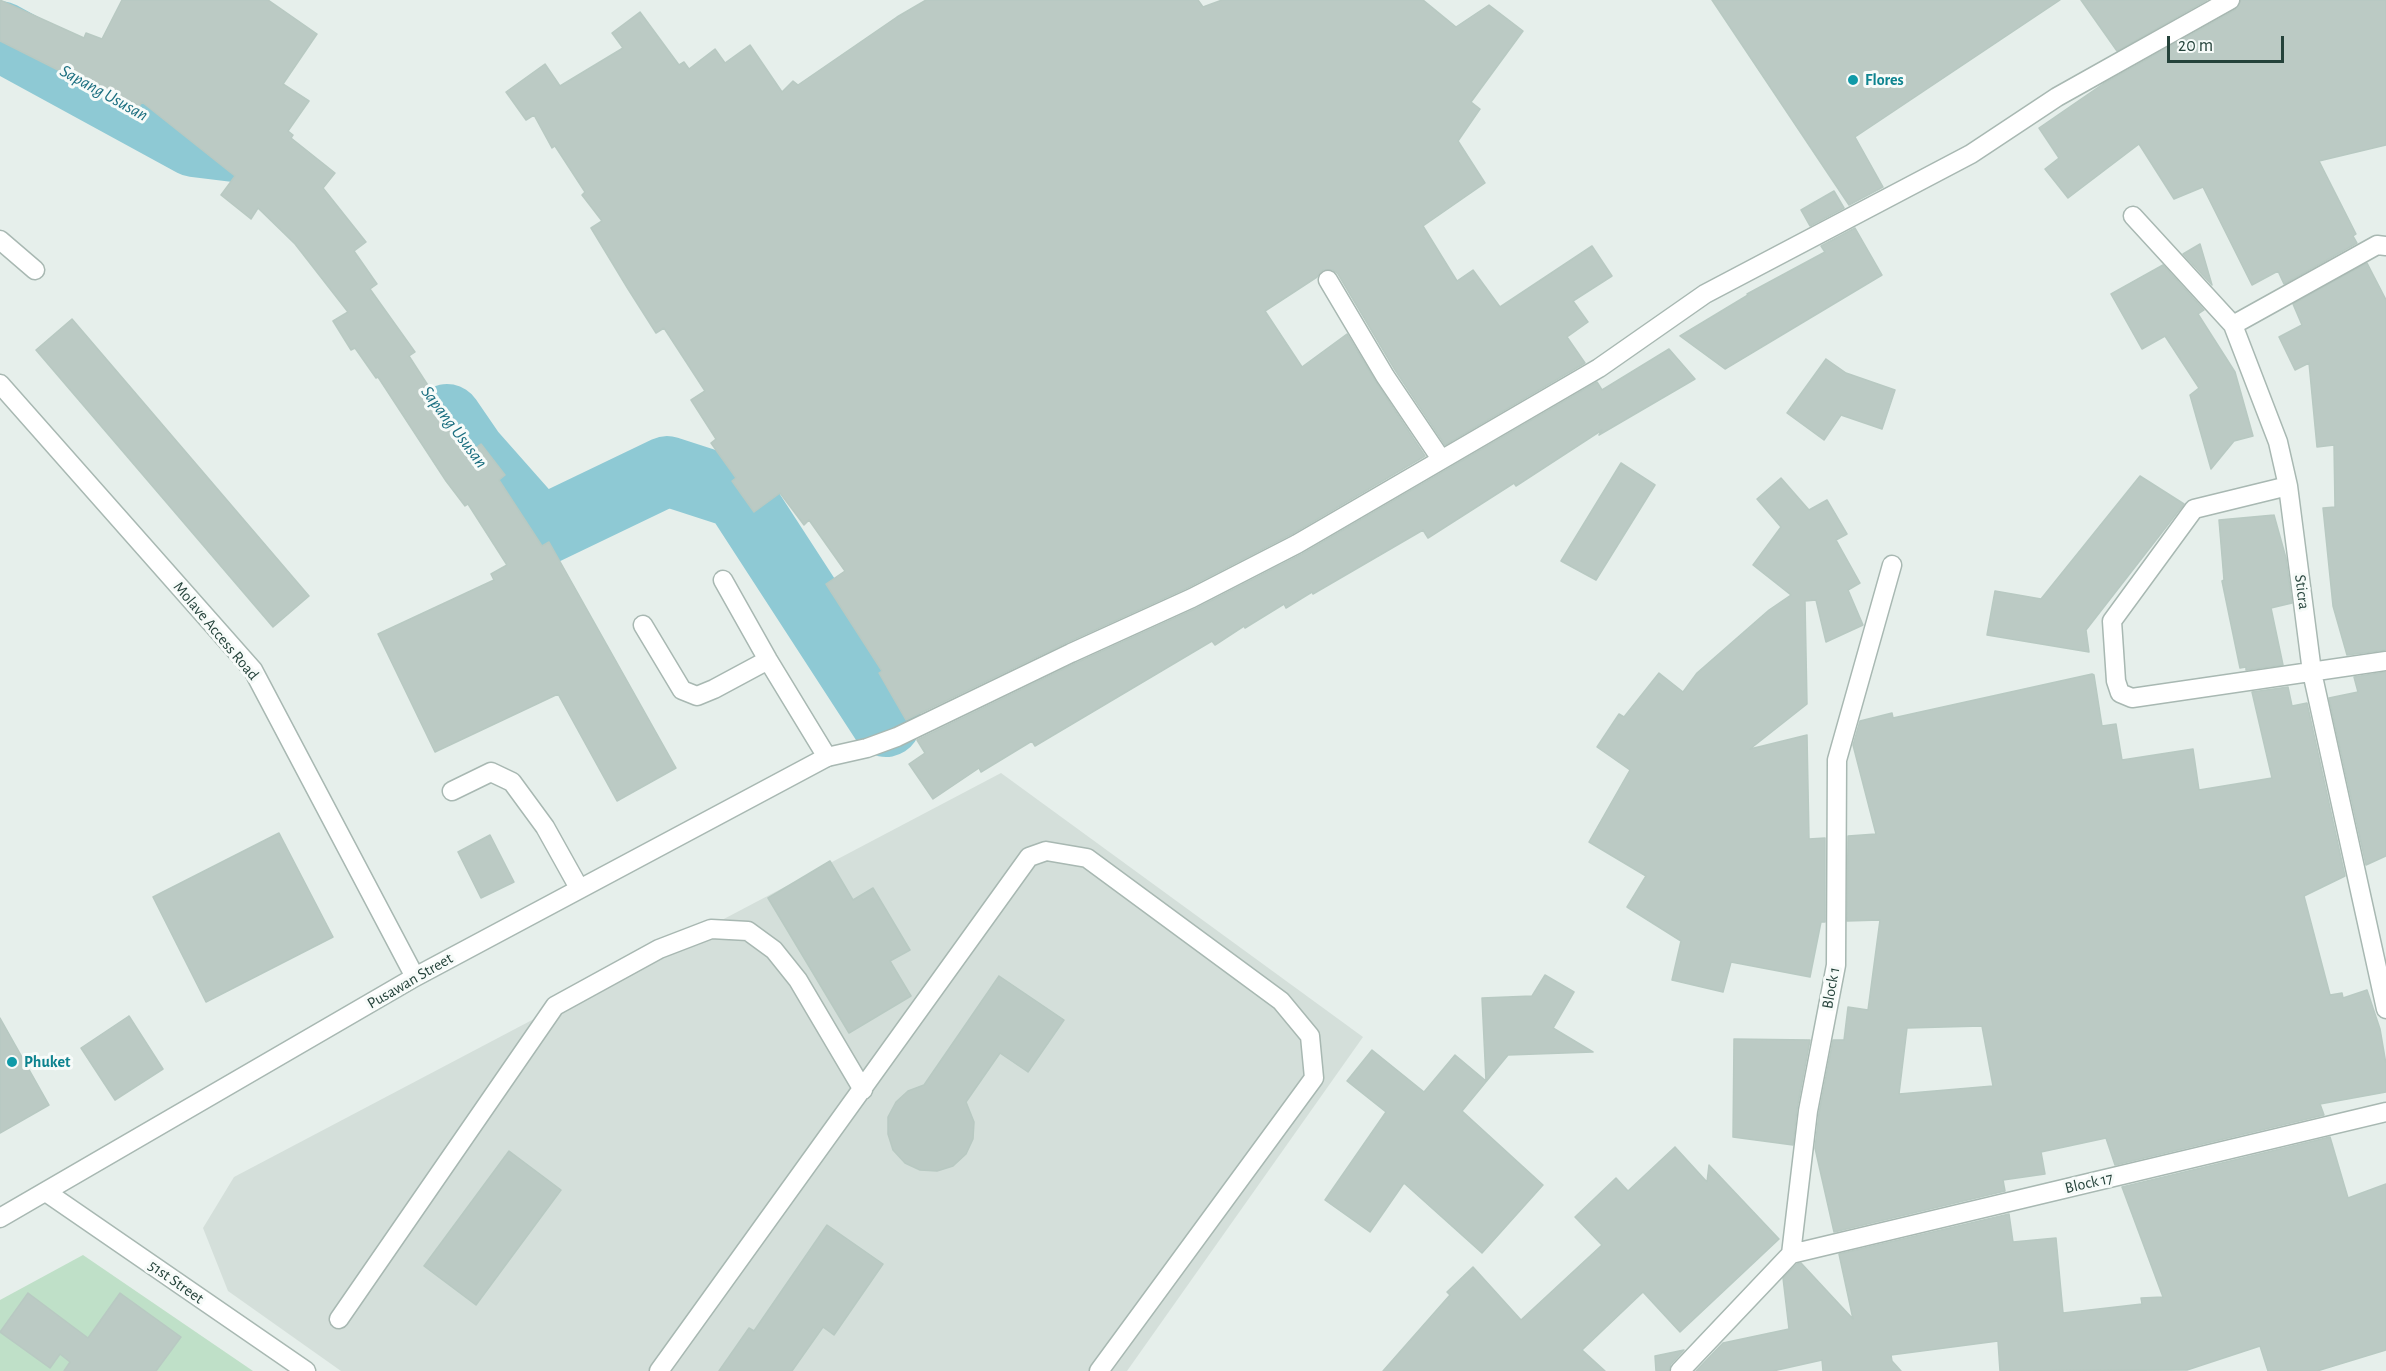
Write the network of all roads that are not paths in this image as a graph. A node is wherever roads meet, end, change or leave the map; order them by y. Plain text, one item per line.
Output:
1 (2230, 0) edge
2 (2133, 216) dead end
3 (0, 240) edge
4 (2386, 246) edge
5 (35, 270) dead end
6 (1328, 280) dead end
7 (2233, 325) junction
8 (0, 384) edge
9 (1441, 459) junction
10 (2288, 486) junction
11 (1892, 565) dead end
12 (723, 580) dead end
13 (643, 625) dead end
14 (768, 660) junction
15 (2386, 661) edge
16 (2312, 672) junction
17 (827, 757) junction
18 (452, 791) dead end
19 (579, 888) junction
20 (415, 977) junction
21 (2386, 1009) edge
22 (863, 1090) junction
23 (2386, 1112) edge
24 (46, 1192) junction
25 (0, 1218) edge
26 (1791, 1254) junction
27 (339, 1319) dead end
28 (306, 1371) edge
29 (658, 1371) edge
30 (1099, 1371) edge
31 (1680, 1371) edge

1 - 9 street, Pusawan Street
2 - 7 street, Sticra
3 - 5 street
4 - 7 street
6 - 9 street
7 - 10 street, Sticra
8 - 20 street, Molave Access Road
9 - 17 street, Pusawan Street
10 - 16 street, Sticra
10 - 16 street
11 - 26 street, Block 1
12 - 14 street
13 - 14 street
14 - 17 street
15 - 16 street
16 - 21 street, Sticra
17 - 19 street, Pusawan Street
18 - 19 street
19 - 20 street, Pusawan Street
20 - 24 street, Pusawan Street
22 - 27 street
22 - 29 street
22 - 30 street
23 - 26 street, Block 17
24 - 25 street, Pusawan Street
24 - 28 street, 51st Street
26 - 31 street

